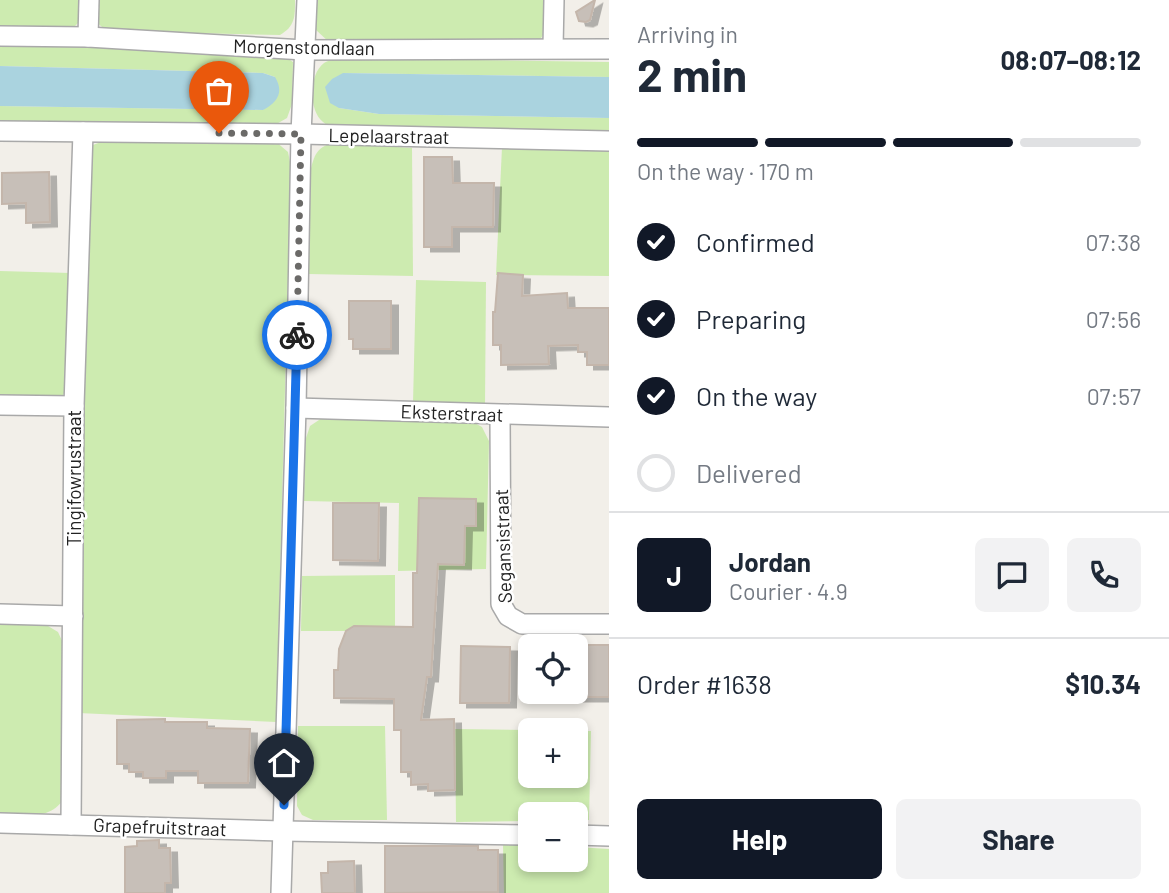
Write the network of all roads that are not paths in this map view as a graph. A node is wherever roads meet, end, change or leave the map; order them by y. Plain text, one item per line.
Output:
1 (89, 0) edge
2 (307, 0) edge
3 (554, 0) edge
4 (0, 36) edge
5 (88, 37) junction
6 (552, 47) junction
7 (609, 49) edge
8 (304, 50) junction
9 (0, 131) edge
10 (83, 132) junction
11 (301, 134) junction
12 (609, 141) edge
13 (0, 405) edge
14 (74, 406) junction
15 (296, 408) junction
16 (499, 415) junction
17 (609, 417) edge
18 (0, 614) edge
19 (73, 615) junction
20 (609, 624) edge
21 (0, 823) edge
22 (71, 825) junction
23 (283, 831) junction
24 (518, 835) edge
25 (588, 835) edge
26 (609, 836) edge
27 (281, 893) edge

1 - 5 street
2 - 8 street
3 - 6 street
4 - 5 street, Morgenstondlaan
5 - 8 street, Morgenstondlaan
6 - 7 street, Morgenstondlaan
6 - 8 street, Morgenstondlaan
8 - 11 street
9 - 10 street, Lepelaarstraat
10 - 11 street, Lepelaarstraat
10 - 14 street, Tingifowrustraat
11 - 12 street, Lepelaarstraat
11 - 15 street
13 - 14 street
14 - 19 street, Tingifowrustraat
15 - 16 street, Eksterstraat
15 - 23 street
16 - 17 street, Eksterstraat
16 - 20 street, Segansistraat
18 - 19 street
19 - 22 street, Tingifowrustraat
21 - 22 street, Grapefruitstraat
22 - 23 street, Grapefruitstraat
23 - 24 street, Grapefruitstraat
23 - 27 street
25 - 26 street

